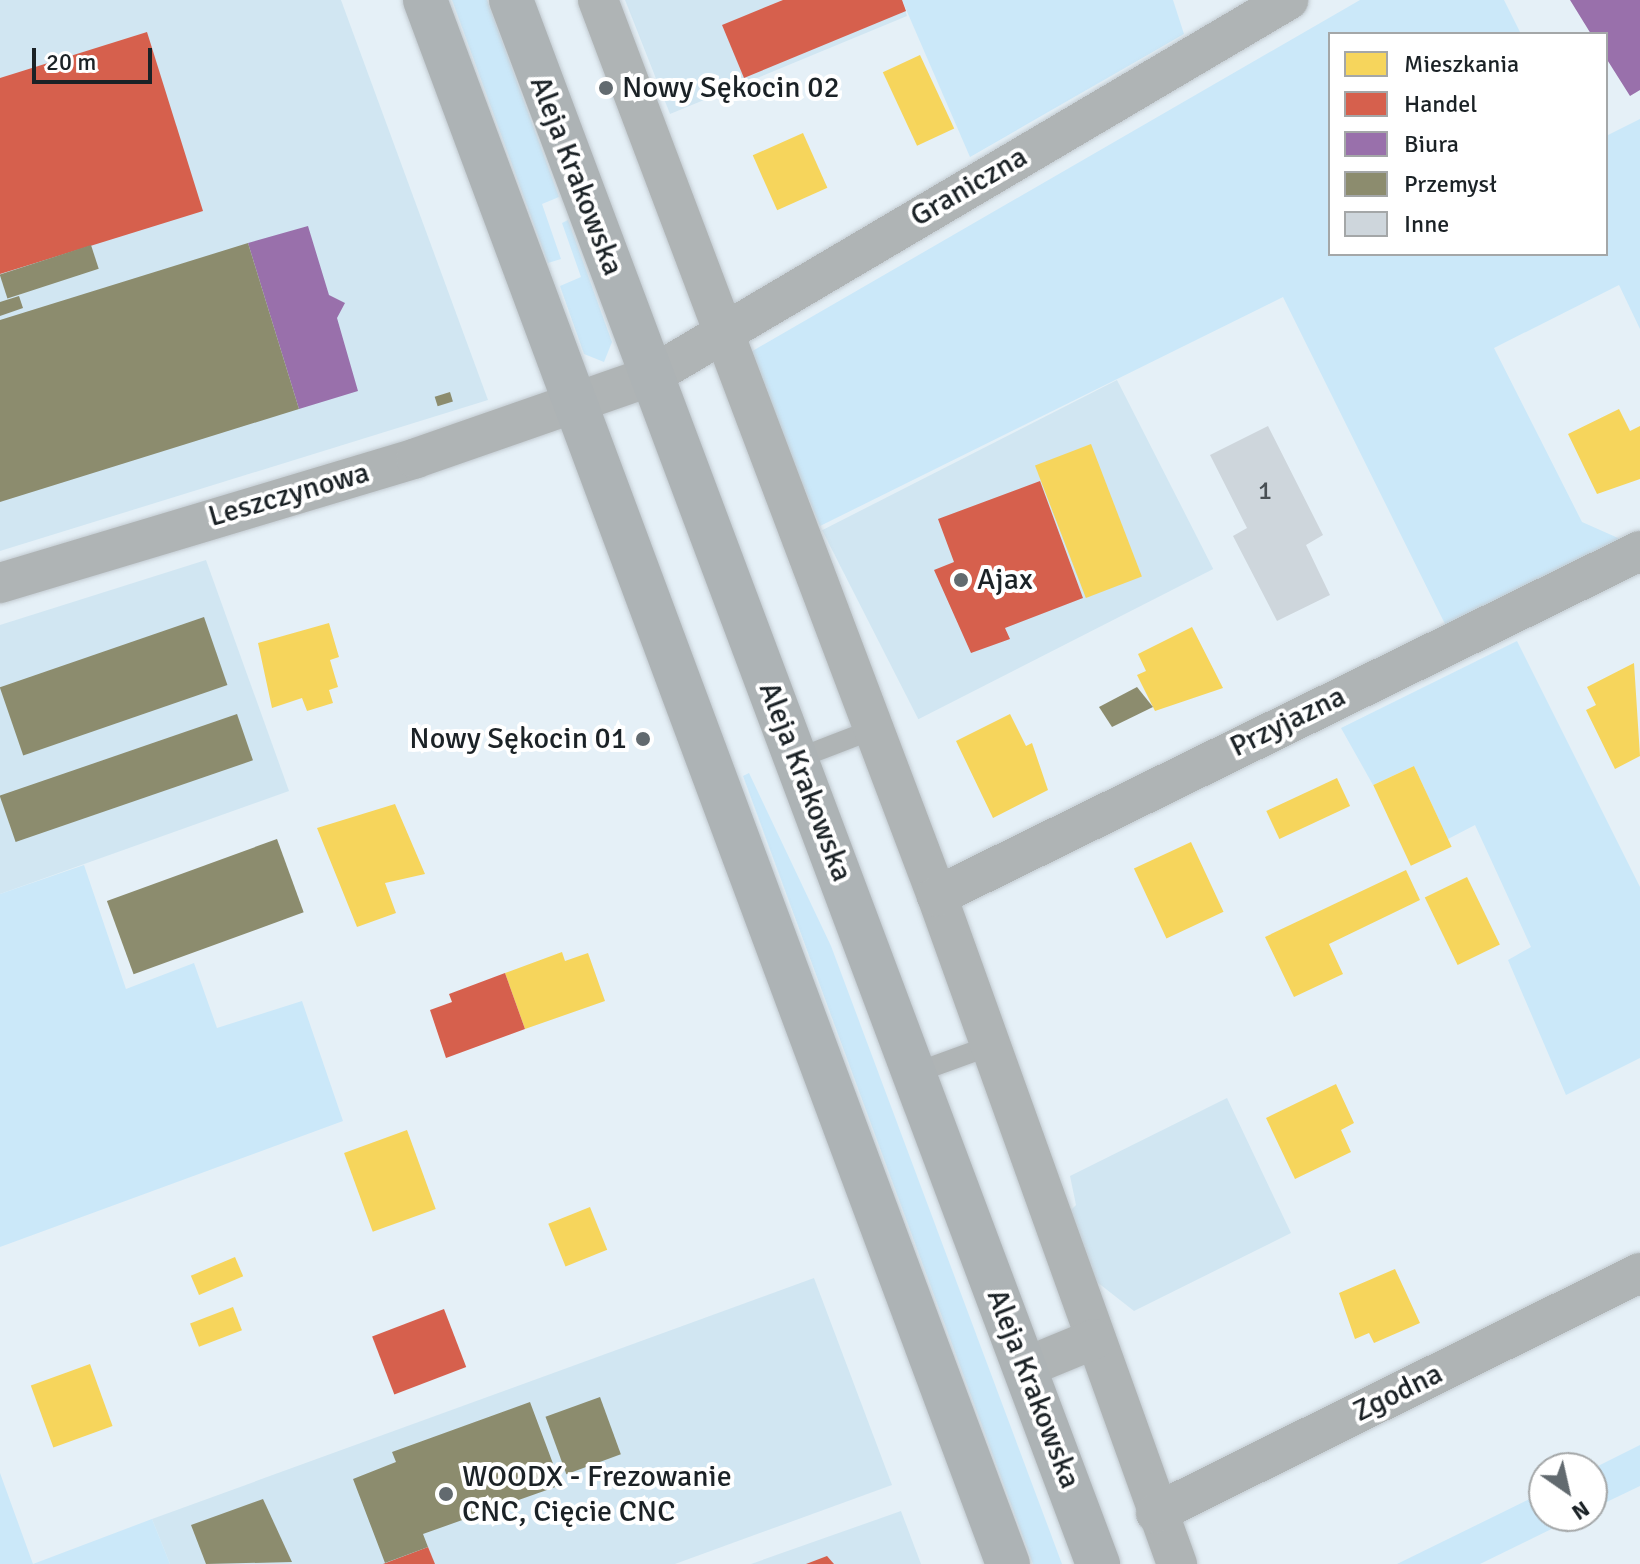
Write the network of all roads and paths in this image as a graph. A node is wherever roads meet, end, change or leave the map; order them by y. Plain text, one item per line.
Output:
1 (425, 0) edge
2 (511, 0) edge
3 (598, 0) edge
4 (1288, 0) edge
5 (722, 331) junction
6 (651, 376) junction
7 (576, 404) junction
8 (1640, 551) edge
9 (0, 583) edge
10 (874, 729) junction
11 (796, 759) junction
12 (937, 896) junction
13 (989, 1046) junction
14 (915, 1073) junction
15 (1640, 1273) edge
16 (1094, 1339) junction
17 (1024, 1368) junction
18 (1156, 1513) junction
19 (1008, 1564) edge
20 (1098, 1564) edge
21 (1177, 1564) edge

1 - 7 main road
2 - 6 main road, Aleja Krakowska
3 - 5 street
4 - 5 street, Graniczna
5 - 6 street, Graniczna
5 - 10 street
6 - 7 street, Leszczynowa
6 - 11 main road, Aleja Krakowska
7 - 9 street, Leszczynowa
7 - 19 main road
8 - 12 street, Przyjazna
10 - 11 lane
10 - 12 street
11 - 14 main road, Aleja Krakowska
12 - 13 street
13 - 14 lane
13 - 16 street
14 - 17 main road, Aleja Krakowska
15 - 18 street, Zgodna
16 - 17 street
16 - 18 street
17 - 20 main road, Aleja Krakowska
18 - 21 street

